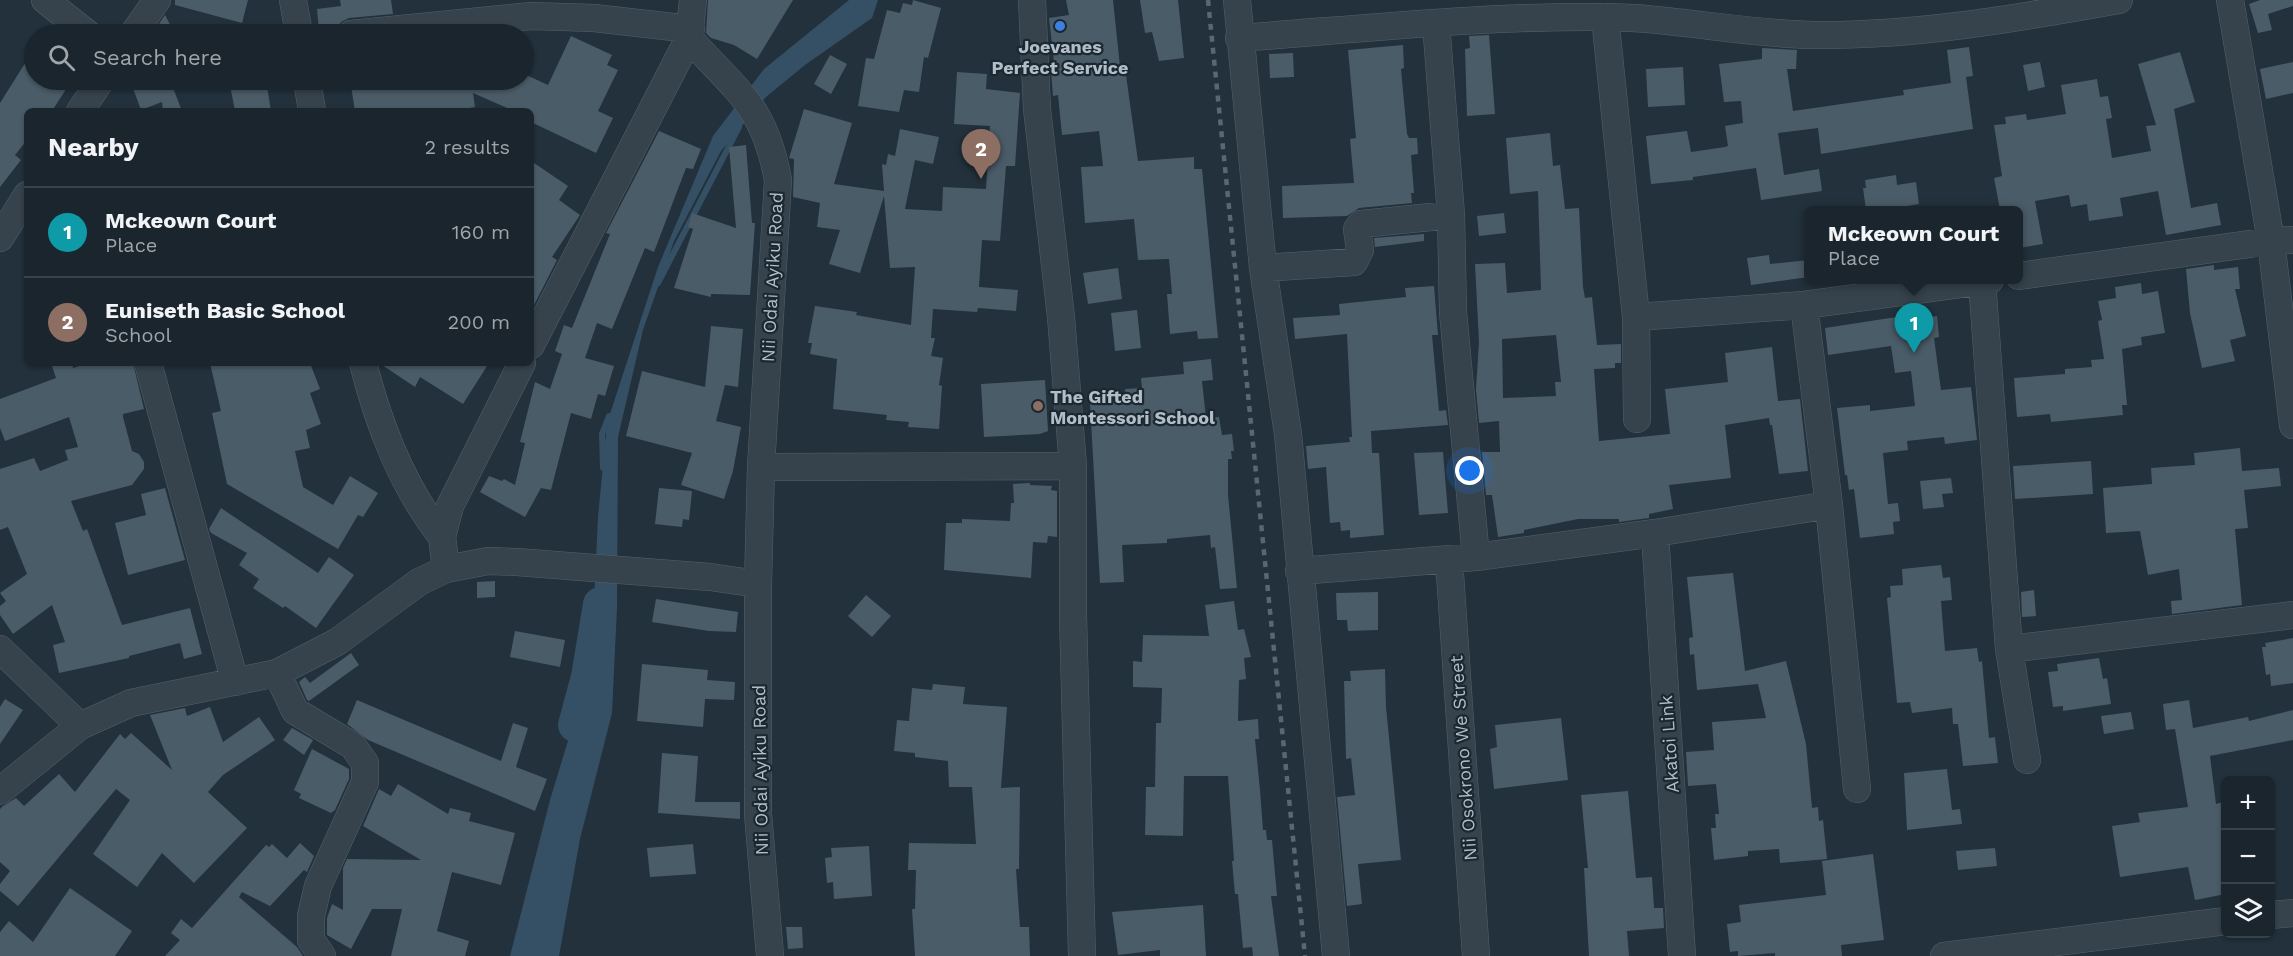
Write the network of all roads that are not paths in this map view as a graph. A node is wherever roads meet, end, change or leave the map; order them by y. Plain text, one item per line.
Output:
1 (45, 0) edge
2 (157, 0) edge
3 (293, 0) edge
4 (693, 0) edge
5 (1032, 0) edge
6 (1236, 0) edge
7 (2120, 0) edge
8 (2230, 0) edge
9 (530, 8) edge
10 (1555, 8) edge
11 (2008, 10) edge
12 (1605, 17) junction
13 (1436, 22) junction
14 (75, 24) edge
15 (140, 24) edge
16 (297, 24) edge
17 (420, 24) edge
18 (690, 34) junction
19 (1239, 38) junction
20 (94, 90) edge
21 (309, 90) edge
22 (82, 108) edge
23 (312, 108) edge
24 (24, 200) edge
25 (1451, 215) junction
26 (0, 238) edge
27 (2282, 240) edge
28 (1263, 268) junction
29 (2023, 275) edge
30 (1957, 284) edge
31 (1986, 284) edge
32 (1804, 305) junction
33 (1636, 317) junction
34 (534, 339) edge
35 (149, 366) edge
36 (364, 366) edge
37 (520, 366) edge
38 (1637, 419) dead end
39 (2293, 425) edge
40 (1073, 466) junction
41 (761, 467) junction
42 (1829, 505) junction
43 (1655, 533) junction
44 (442, 537) junction
45 (1476, 557) junction
46 (1449, 560) junction
47 (446, 569) junction
48 (1299, 571) junction
49 (758, 584) junction
50 (2293, 615) edge
51 (0, 649) edge
52 (2009, 650) junction
53 (277, 673) junction
54 (235, 682) junction
55 (80, 726) junction
56 (2027, 760) dead end
57 (1857, 789) dead end
58 (0, 791) edge
59 (2293, 913) edge
60 (2275, 915) edge
61 (2221, 922) edge
62 (322, 956) edge
63 (770, 956) edge
64 (1082, 956) edge
65 (1336, 956) edge
66 (1476, 956) edge
67 (1682, 956) edge
68 (1944, 956) edge

1 - 14 street
2 - 15 street
3 - 16 street
4 - 18 street
5 - 40 street
6 - 19 street
7 - 11 street
8 - 27 street
9 - 17 street
9 - 18 street
10 - 12 street
10 - 13 street
11 - 12 street
12 - 33 street
13 - 19 street
13 - 25 street
18 - 34 street
18 - 41 street, Nii Odai Ayiku Road
19 - 28 street
20 - 22 street
21 - 23 street
24 - 26 street
25 - 28 street
25 - 45 street
27 - 29 street
27 - 39 street
28 - 48 street
30 - 32 street
31 - 52 street
32 - 33 street
32 - 42 street
33 - 38 street
35 - 54 street
36 - 44 street
37 - 44 street
40 - 41 street
40 - 64 street
41 - 49 street, Nii Odai Ayiku Road
42 - 43 street
42 - 57 street
43 - 45 street
43 - 67 street, Akatoi Link
44 - 47 street
45 - 46 street
46 - 48 street
46 - 66 street, Nii Osokrono We Street
47 - 49 street
47 - 53 street
48 - 65 street
49 - 63 street, Nii Odai Ayiku Road
50 - 52 street
51 - 55 street
52 - 56 street
53 - 54 street
53 - 62 street
54 - 55 street
55 - 58 street
59 - 60 street
61 - 68 street

